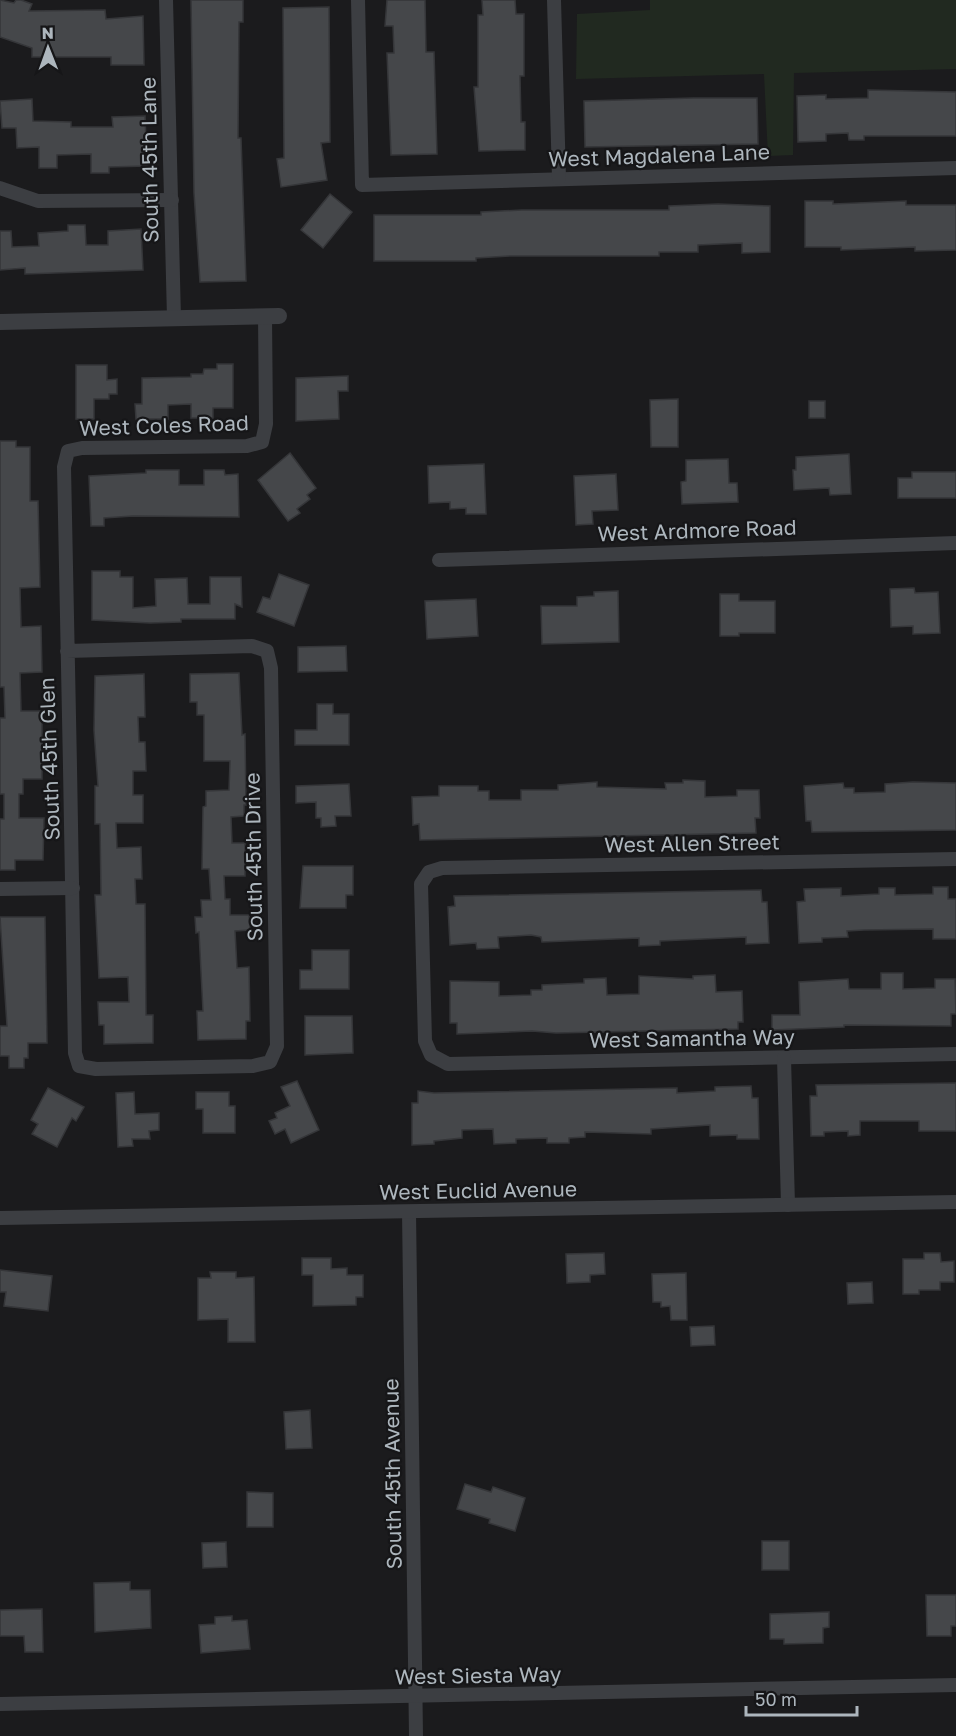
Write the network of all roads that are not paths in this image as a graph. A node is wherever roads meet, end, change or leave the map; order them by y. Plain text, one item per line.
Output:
1 (166, 0) edge
2 (358, 0) edge
3 (554, 0) edge
4 (956, 168) edge
5 (559, 178) junction
6 (0, 188) edge
7 (172, 200) junction
8 (272, 316) joint
9 (174, 318) junction
10 (0, 322) edge
11 (68, 451) joint
12 (956, 543) edge
13 (439, 560) dead end
14 (67, 651) junction
15 (956, 859) edge
16 (73, 888) junction
17 (0, 889) edge
18 (956, 1054) edge
19 (431, 1055) joint
20 (784, 1058) junction
21 (79, 1066) joint
22 (956, 1202) edge
23 (788, 1205) junction
24 (409, 1212) junction
25 (0, 1218) edge
26 (956, 1685) edge
27 (416, 1697) junction
28 (0, 1704) edge
29 (416, 1736) edge

1 - 7 street, South 45th Lane
2 - 5 street, West Magdalena Lane
3 - 5 street
4 - 5 street, West Magdalena Lane
6 - 7 street
7 - 9 street, South 45th Lane
8 - 9 street
8 - 11 street, West Coles Road
9 - 10 street
11 - 14 street, South 45th Glen
12 - 13 street, West Ardmore Road
14 - 16 street, South 45th Glen
14 - 21 street, South 45th Drive
15 - 19 street, West Allen Street
16 - 17 street
16 - 21 street, South 45th Glen
18 - 20 street, West Samantha Way
19 - 20 street, West Samantha Way
20 - 23 street
22 - 23 street, West Euclid Avenue
23 - 24 street, West Euclid Avenue
24 - 25 street, West Euclid Avenue
24 - 27 street, South 45th Avenue
26 - 27 street, West Siesta Way
27 - 28 street, West Siesta Way
27 - 29 street, South 45th Avenue

